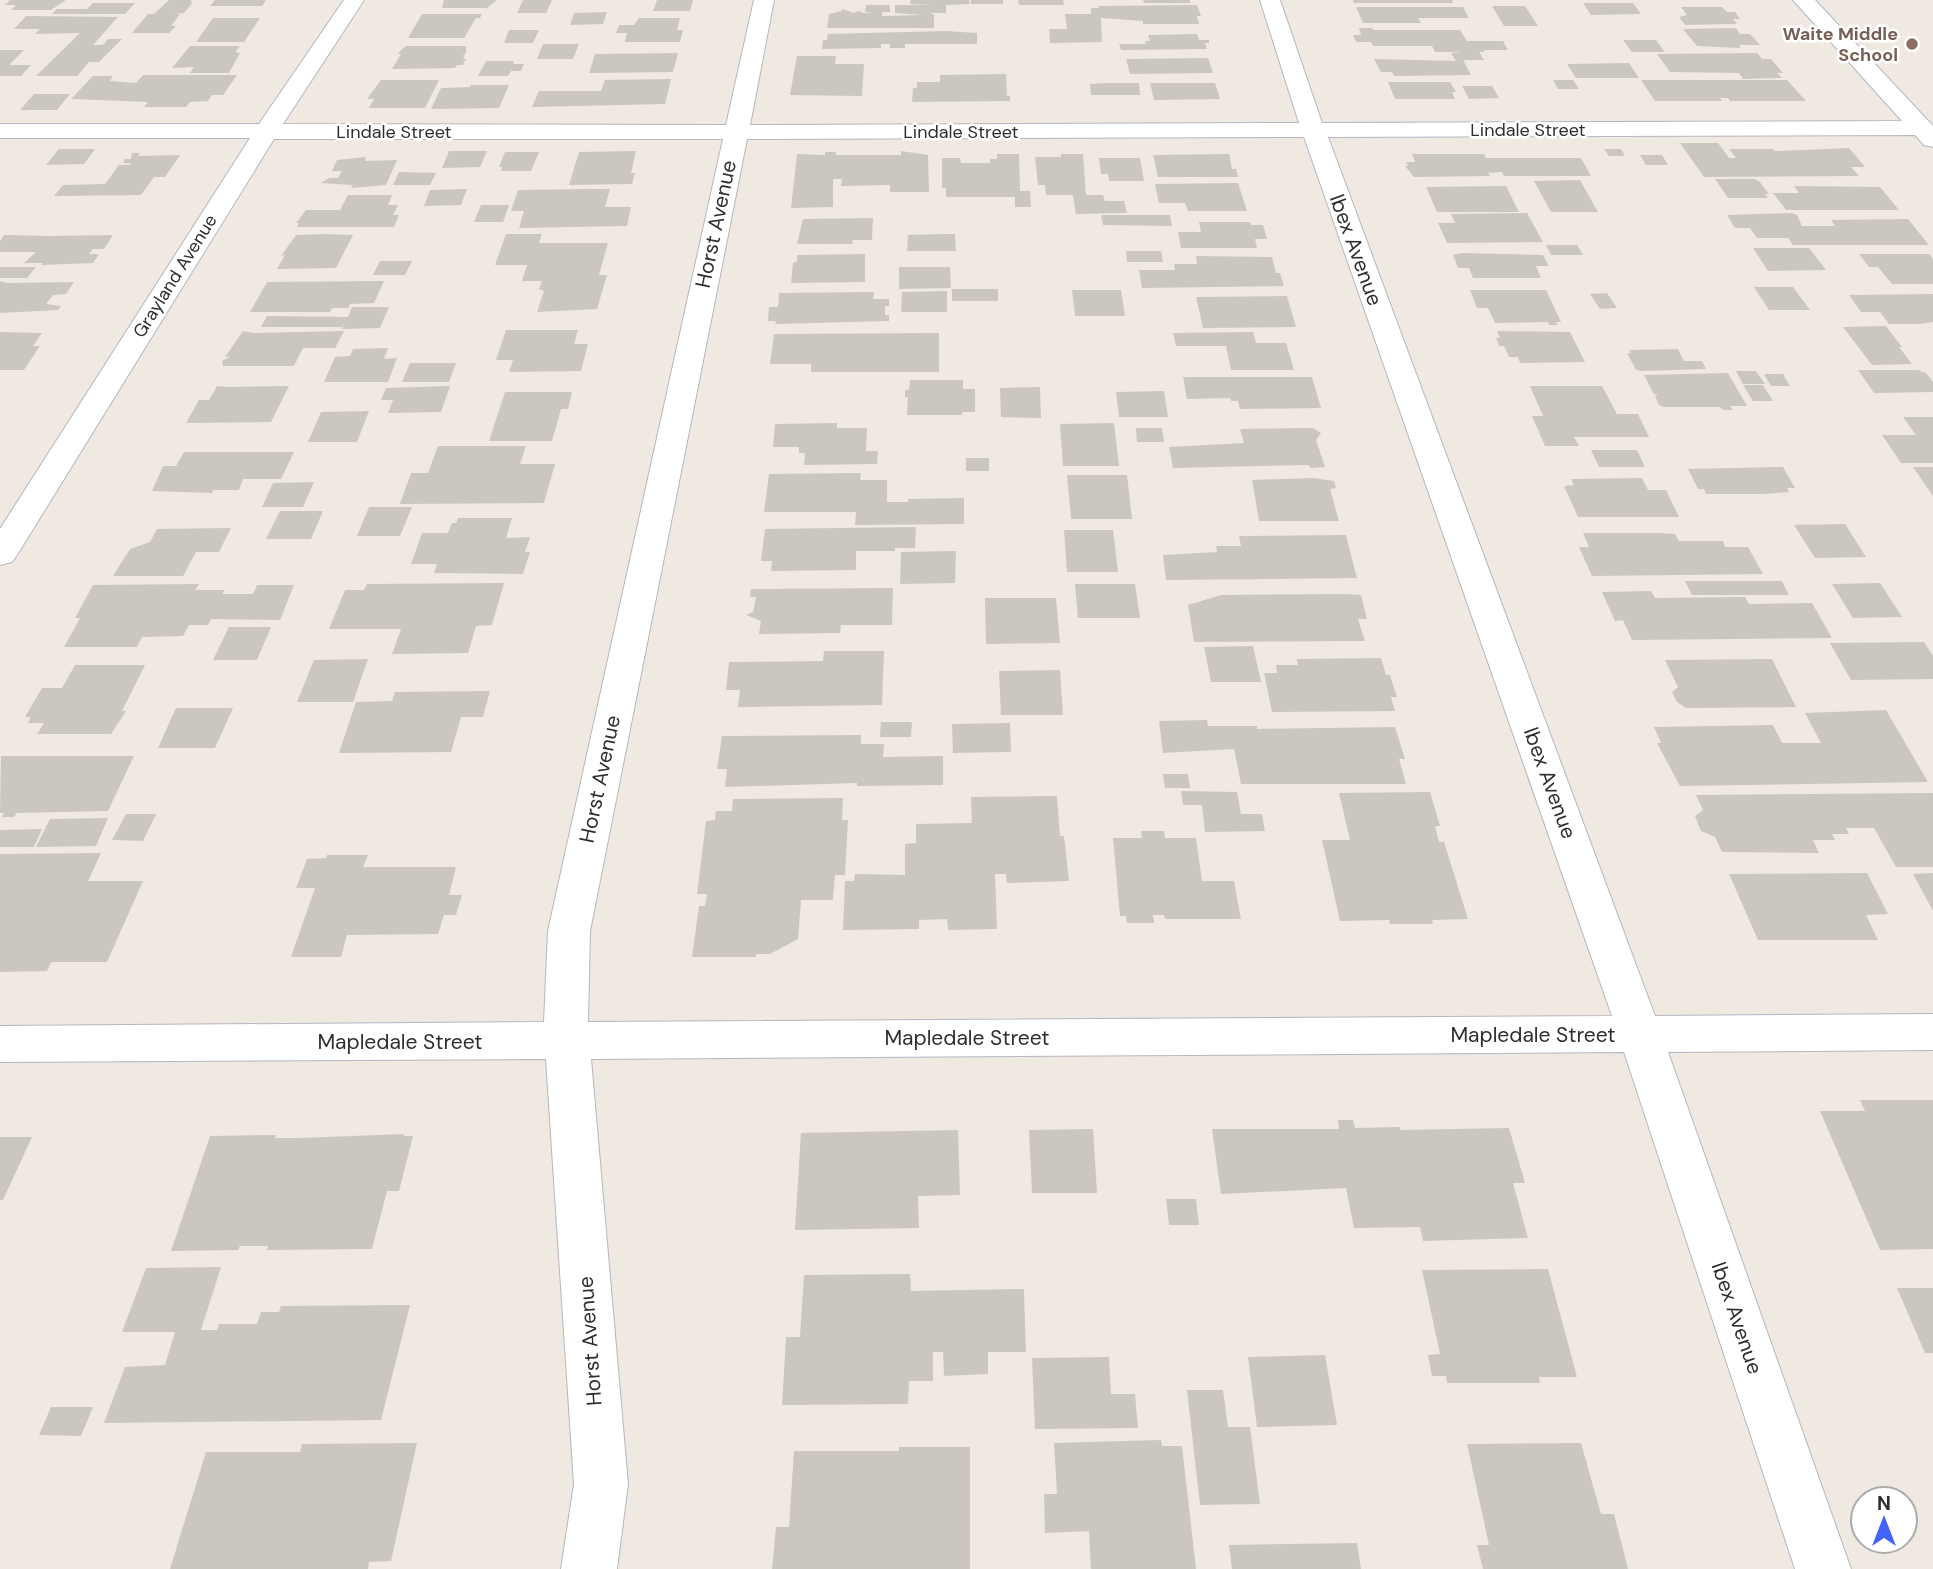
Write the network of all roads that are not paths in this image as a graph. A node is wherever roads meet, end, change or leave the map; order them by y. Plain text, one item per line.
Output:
1 (354, 0) edge
2 (764, 0) edge
3 (1270, 0) edge
4 (1803, 0) edge
5 (1313, 130) junction
6 (0, 131) edge
7 (266, 132) junction
8 (735, 132) junction
9 (1928, 134) edge
10 (0, 555) edge
11 (1933, 1032) edge
12 (1640, 1034) junction
13 (565, 1041) junction
14 (0, 1044) edge
15 (589, 1569) edge
16 (1823, 1569) edge

1 - 7 street, Grayland Avenue
2 - 8 street, Horst Avenue
3 - 5 street, Ibex Avenue
4 - 9 street
5 - 8 street, Lindale Street
5 - 9 street, Lindale Street
5 - 12 street, Ibex Avenue
6 - 7 street, Lindale Street
7 - 8 street, Lindale Street
7 - 10 street, Grayland Avenue
8 - 13 street, Horst Avenue
11 - 12 street, Mapledale Street
12 - 13 street, Mapledale Street
12 - 16 street, Ibex Avenue
13 - 14 street, Mapledale Street
13 - 15 street, Horst Avenue

